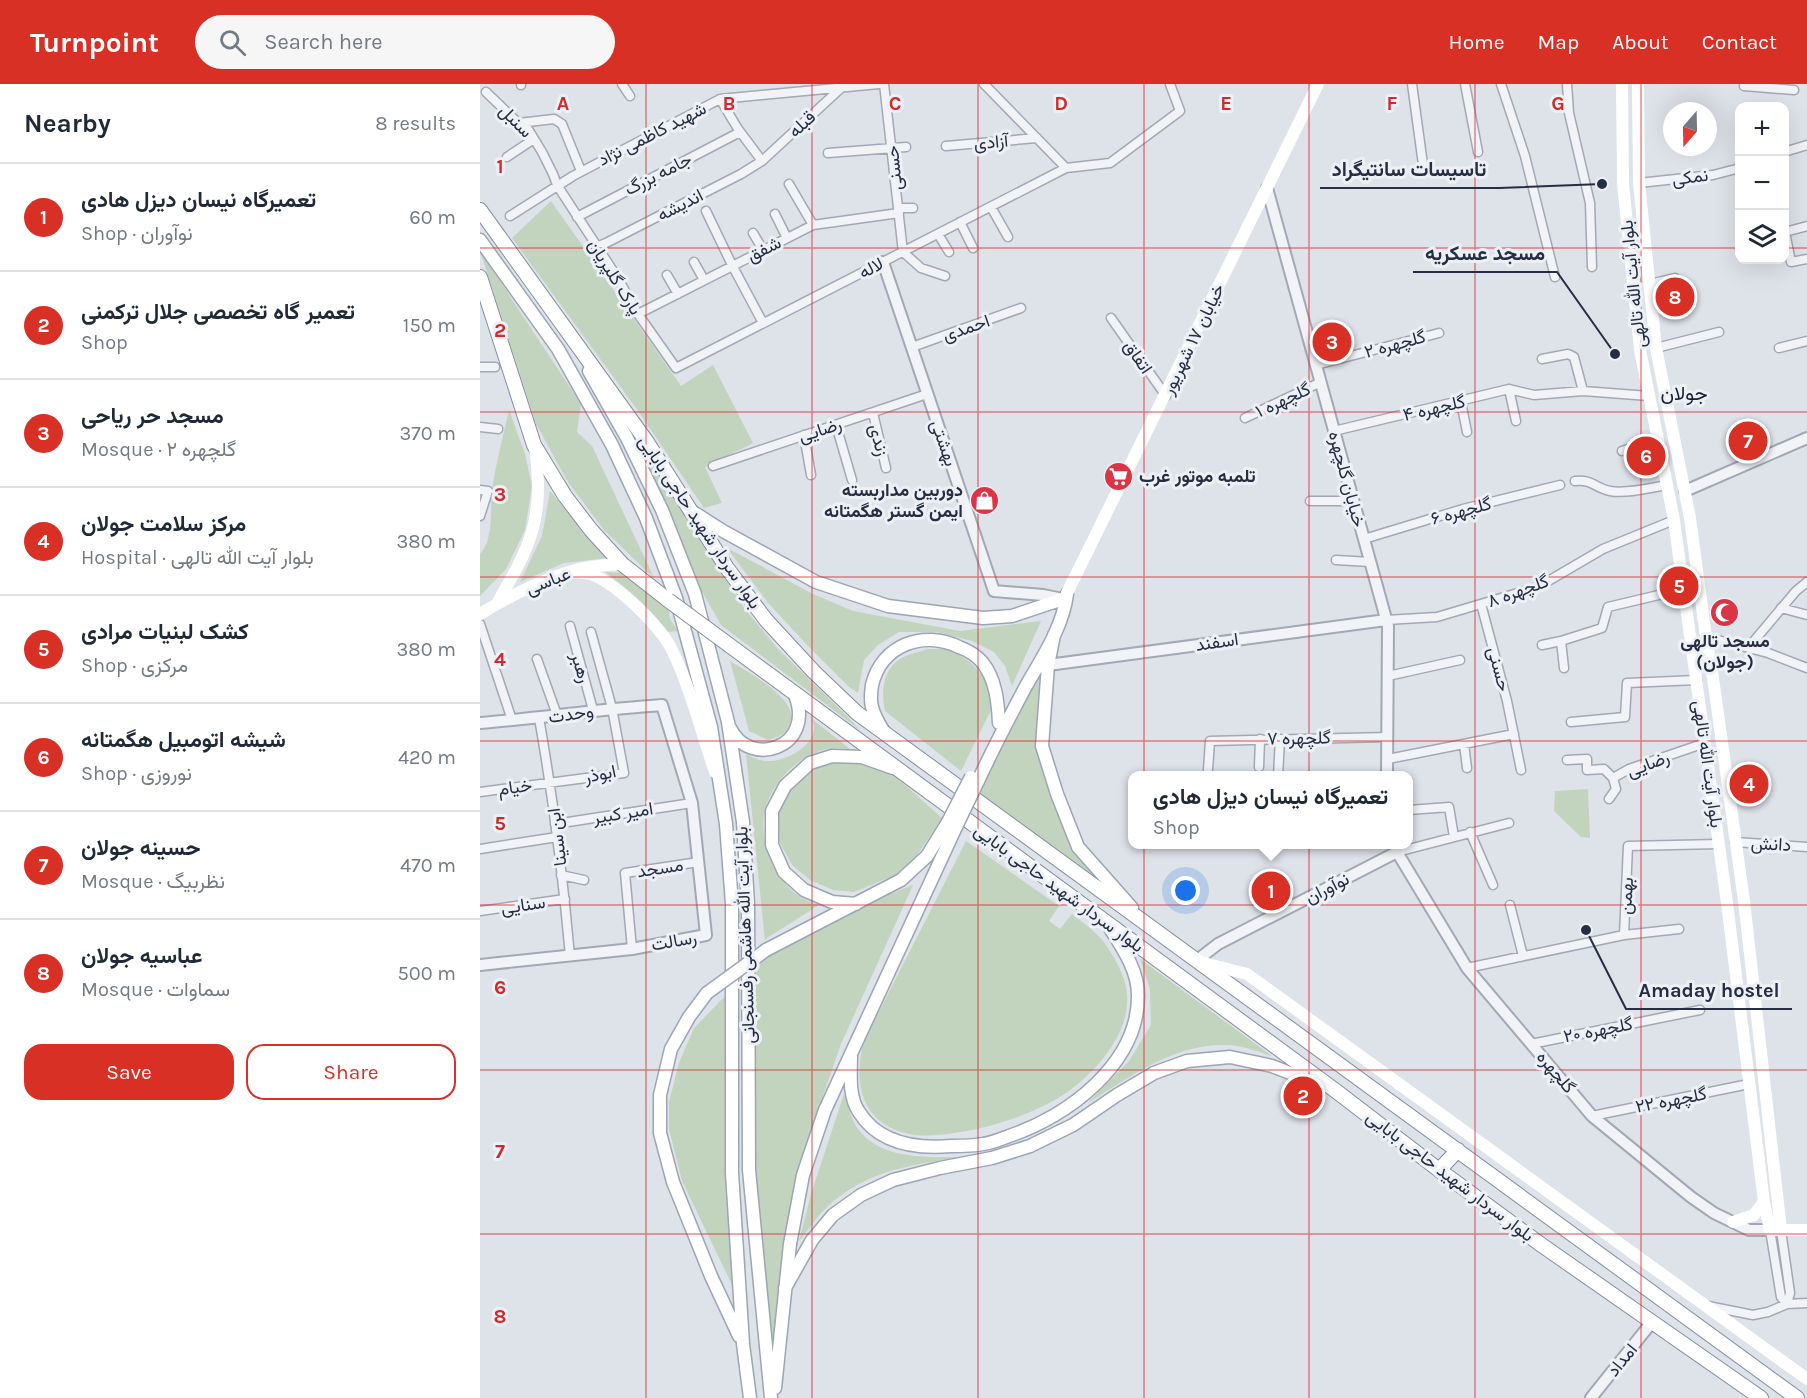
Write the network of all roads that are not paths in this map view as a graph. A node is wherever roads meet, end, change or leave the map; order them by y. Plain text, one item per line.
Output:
1 (622, 84) edge
2 (879, 84) edge
3 (884, 84) edge
4 (984, 84) edge
5 (1170, 84) edge
6 (1318, 84) edge
7 (1412, 84) edge
8 (1465, 84) edge
9 (1501, 84) edge
10 (1567, 84) edge
11 (1622, 84) edge
12 (1638, 84) edge
13 (1744, 86) dead end
14 (1770, 86) edge
15 (842, 88) junction
16 (1794, 90) dead end
17 (486, 92) dead end
18 (630, 96) dead end
19 (720, 99) junction
20 (519, 123) junction
21 (740, 132) junction
22 (1037, 138) junction
23 (534, 139) junction
24 (1807, 145) edge
25 (946, 146) dead end
26 (892, 147) junction
27 (906, 147) dead end
28 (1789, 151) edge
29 (1478, 152) dead end
30 (828, 153) dead end
31 (507, 157) dead end
32 (762, 161) junction
33 (1066, 168) junction
34 (1735, 169) edge
35 (581, 171) junction
36 (1424, 172) dead end
37 (1639, 183) junction
38 (789, 184) dead end
39 (557, 185) junction
40 (1267, 188) junction
41 (991, 207) junction
42 (913, 208) dead end
43 (480, 210) edge
44 (899, 210) junction
45 (706, 211) dead end
46 (775, 214) dead end
47 (510, 216) dead end
48 (577, 217) junction
49 (960, 222) junction
50 (813, 225) junction
51 (1807, 226) edge
52 (1789, 229) edge
53 (753, 233) dead end
54 (938, 234) junction
55 (1008, 237) dead end
56 (787, 238) junction
57 (480, 240) edge
58 (596, 247) junction
59 (973, 248) dead end
60 (763, 250) junction
61 (1789, 251) edge
62 (903, 252) junction
63 (949, 252) dead end
64 (1807, 259) edge
65 (694, 262) dead end
66 (883, 262) junction
67 (732, 265) junction
68 (1592, 267) dead end
69 (667, 275) dead end
70 (945, 276) dead end
71 (480, 277) edge
72 (1556, 277) dead end
73 (1676, 278) dead end
74 (704, 280) junction
75 (1650, 284) junction
76 (678, 294) junction
77 (1021, 308) dead end
78 (638, 314) junction
79 (1111, 318) dead end
80 (763, 323) junction
81 (1719, 332) dead end
82 (1439, 333) dead end
83 (571, 338) junction
84 (1807, 341) edge
85 (912, 347) junction
86 (1656, 348) junction
87 (1779, 348) dead end
88 (1640, 350) junction
89 (1542, 359) dead end
90 (1316, 365) junction
91 (480, 367) edge
92 (495, 368) dead end
93 (676, 368) joint
94 (1321, 382) junction
95 (1509, 389) junction
96 (1583, 391) junction
97 (927, 394) junction
98 (1166, 396) junction
99 (1649, 396) junction
100 (1461, 402) junction
101 (873, 413) junction
102 (1245, 418) dead end
103 (1516, 421) dead end
104 (836, 425) junction
105 (480, 427) edge
106 (498, 429) dead end
107 (1334, 431) junction
108 (1467, 432) dead end
109 (804, 435) junction
110 (1807, 438) edge
111 (1658, 439) junction
112 (535, 446) junction
113 (1622, 451) dead end
114 (713, 466) dead end
115 (886, 468) dead end
116 (811, 475) dead end
117 (852, 480) dead end
118 (1575, 481) dead end
119 (1560, 485) dead end
120 (1667, 485) junction
121 (1685, 490) junction
122 (484, 491) edge
123 (1310, 501) dead end
124 (1354, 501) junction
125 (689, 509) junction
126 (480, 516) edge
127 (1674, 520) junction
128 (1364, 539) junction
129 (1336, 560) dead end
130 (1370, 562) junction
131 (622, 564) junction
132 (570, 572) junction
133 (1807, 582) edge
134 (1684, 590) junction
135 (1065, 596) junction
136 (498, 603) junction
137 (1481, 604) junction
138 (1781, 609) junction
139 (480, 614) edge
140 (1807, 615) edge
141 (1386, 620) junction
142 (480, 624) edge
143 (570, 626) dead end
144 (591, 632) dead end
145 (1054, 635) junction
146 (1706, 637) junction
147 (1691, 638) junction
148 (1561, 641) junction
149 (1542, 645) dead end
150 (1748, 648) junction
151 (537, 659) dead end
152 (1460, 660) dead end
153 (1048, 664) junction
154 (1564, 668) dead end
155 (1807, 668) edge
156 (1388, 676) junction
157 (1697, 680) junction
158 (795, 695) junction
159 (662, 705) joint
160 (612, 708) junction
161 (593, 710) junction
162 (557, 715) junction
163 (539, 718) junction
164 (512, 720) junction
165 (728, 722) junction
166 (1571, 722) dead end
167 (480, 723) edge
168 (999, 723) junction
169 (884, 733) junction
170 (1514, 734) junction
171 (1388, 737) junction
172 (1260, 739) junction
173 (1280, 739) junction
174 (1464, 744) junction
175 (1705, 744) junction
176 (1388, 759) junction
177 (1567, 760) dead end
178 (1259, 767) dead end
179 (1467, 768) dead end
180 (898, 770) junction
181 (1208, 770) dead end
182 (1521, 770) dead end
183 (1278, 771) edge
184 (1387, 771) edge
185 (1613, 778) junction
186 (974, 779) junction
187 (551, 782) junction
188 (480, 792) edge
189 (721, 793) junction
190 (1609, 799) dead end
191 (692, 803) junction
192 (1413, 810) edge
193 (1509, 823) dead end
194 (555, 824) junction
195 (952, 825) junction
196 (1470, 832) junction
197 (557, 837) junction
198 (1454, 837) junction
199 (1736, 842) junction
200 (1719, 844) junction
201 (1413, 845) edge
202 (1807, 846) edge
203 (480, 849) edge
204 (1394, 849) edge
205 (1397, 849) edge
206 (699, 862) junction
207 (561, 875) junction
208 (584, 880) dead end
209 (1493, 885) dead end
210 (565, 899) junction
211 (856, 904) junction
212 (1510, 905) dead end
213 (480, 911) edge
214 (1107, 924) junction
215 (1152, 928) junction
216 (1679, 929) dead end
217 (1624, 935) junction
218 (632, 949) junction
219 (570, 956) junction
220 (1524, 956) junction
221 (1196, 961) junction
222 (480, 965) edge
223 (1467, 968) junction
224 (1700, 1010) dead end
225 (1531, 1044) junction
226 (851, 1051) junction
227 (1749, 1084) junction
228 (1336, 1091) junction
229 (1592, 1116) junction
230 (1448, 1120) junction
231 (1435, 1133) junction
232 (1458, 1150) junction
233 (1439, 1170) junction
234 (1764, 1202) junction
235 (1733, 1222) junction
236 (1776, 1230) junction
237 (1807, 1230) edge
238 (785, 1288) junction
239 (1786, 1304) junction
240 (1807, 1304) edge
241 (1704, 1305) junction
242 (1652, 1322) junction
243 (743, 1344) junction
244 (1807, 1379) edge
245 (750, 1398) edge
246 (773, 1398) edge
247 (1591, 1398) edge
248 (1761, 1398) edge
249 (1797, 1398) edge

1 - 18 street
2 - 15 street, شهید کاظمی نژاد
3 - 26 street, حسنی
4 - 22 street, آزادی
5 - 33 street
6 - 40 main road, خیابان ۱۷ شهریور
7 - 36 street
8 - 29 street
9 - 72 street
10 - 68 street
11 - 88 main road, بلوار آیت الله تالهی
12 - 37 main road, بلوار آیت الله تالهی
13 - 14 street
14 - 16 street
15 - 19 street, شهید کاظمی نژاد
15 - 32 street, قبله
17 - 20 street, سنبل
19 - 21 street
19 - 35 street, شهید کاظمی نژاد
20 - 23 street, سنبل
20 - 35 street
21 - 32 street
21 - 48 street, جامه بزرگ
22 - 25 street, آزادی
22 - 33 street, آزادی
23 - 31 street
23 - 39 street, سنبل
24 - 28 street
26 - 27 street
26 - 30 street
26 - 44 street, حسنی
32 - 58 street, اندیشه
33 - 41 street, لاله
34 - 37 street, نمکی
35 - 39 street, شهید کاظمی نژاد
37 - 75 main road, بلوار آیت الله تالهی
38 - 50 street
39 - 47 street, شهید کاظمی نژاد
39 - 48 street, پارک گلپریان
40 - 90 street, خیابان گلچهره
40 - 98 main road, خیابان ۱۷ شهریور
41 - 49 street, لاله
41 - 55 street
42 - 44 street, شفق
43 - 83 highway, بلوار آیت الله هاشمی رفسنجانی
44 - 50 street, شفق
44 - 62 street, حسنی
45 - 67 street
46 - 56 street
48 - 58 street, پارک گلپریان
49 - 54 street, لاله
49 - 59 street
50 - 56 street, شفق
51 - 52 street
53 - 60 street
54 - 62 street, لاله
54 - 63 street
56 - 60 street, شفق
57 - 189 main road, بلوار آیت الله هاشمی رفسنجانی
58 - 78 street, پارک گلپریان
60 - 67 street, شفق
61 - 64 street
62 - 66 street, لاله
62 - 70 street
65 - 74 street
66 - 80 street, لاله
66 - 85 street, بهشتی
67 - 74 street, شفق
67 - 80 street
69 - 76 street
71 - 112 highway, بلوار سردار شهید حاجی بابایی
73 - 75 street
74 - 76 street, شفق
75 - 86 main road, بلوار آیت الله تالهی
76 - 78 street, شفق
77 - 85 street, احمدی
78 - 93 street, پارک گلپریان
79 - 98 street, اتفاق
80 - 93 street, لاله
81 - 86 street
82 - 90 street, گلچهره ۲
83 - 125 highway, بلوار سردار شهید حاجی بابایی
83 - 165 main road, بلوار آیت الله هاشمی رفسنجانی
84 - 87 street
85 - 97 street, بهشتی
86 - 88 main road
86 - 121 main road, بلوار آیت الله تالهی
88 - 99 main road, بلوار آیت الله تالهی
89 - 96 street
90 - 94 street, خیابان گلچهره
91 - 92 street
94 - 102 street, گلچهره ۱
94 - 107 street, خیابان گلچهره
95 - 96 street, گلچهره ۴
95 - 100 street, گلچهره ۴
95 - 103 street
96 - 99 street, گلچهره ۴
97 - 101 street, رضایی
97 - 135 street, بهشتی
98 - 135 main road, خیابان ۱۷ شهریور
99 - 111 main road, بلوار آیت الله تالهی
100 - 107 street, گلچهره ۴
100 - 108 street
101 - 104 street, رضایی
101 - 115 street, زندی
104 - 109 street, رضایی
104 - 117 street
105 - 106 street
107 - 124 street, خیابان گلچهره
109 - 114 street, رضایی
109 - 116 street
110 - 121 street
111 - 113 street
111 - 120 main road, بلوار آیت الله تالهی
112 - 131 highway, بلوار سردار شهید حاجی بابایی
112 - 136 main road
118 - 120 street
119 - 128 street, گلچهره ۶
120 - 127 main road, بلوار آیت الله تالهی
121 - 146 main road, بلوار آیت الله تالهی
122 - 126 street
123 - 124 street
124 - 128 street, خیابان گلچهره
125 - 135 main road
125 - 169 highway, بلوار سردار شهید حاجی بابایی
127 - 134 main road, بلوار آیت الله تالهی
127 - 137 street, گلچهره ۸
128 - 130 street, خیابان گلچهره
129 - 130 street
130 - 141 street, خیابان گلچهره
131 - 132 main road, عباسی
131 - 158 highway, بلوار سردار شهید حاجی بابایی, bridge
132 - 136 main road, عباسی
132 - 189 main road
133 - 138 street
134 - 147 main road, بلوار آیت الله تالهی
134 - 148 street
135 - 145 main road
135 - 168 main road
136 - 139 main road, عباسی
137 - 141 street, گلچهره ۸
137 - 170 street, حسنی
138 - 140 street
138 - 150 street
141 - 153 street, اسفند
141 - 156 street, خیابان گلچهره
142 - 164 street
143 - 161 street, رهبر
144 - 160 street
145 - 153 main road
145 - 186 main road
146 - 147 main road
146 - 150 street
146 - 199 main road, بلوار آیت الله تالهی
147 - 157 main road, بلوار آیت الله تالهی
148 - 149 street
148 - 154 street
150 - 155 street
151 - 162 street
152 - 156 street
153 - 215 main road
156 - 171 street, خیابان گلچهره
157 - 166 street
157 - 175 main road, بلوار آیت الله تالهی
158 - 165 main road
158 - 180 highway, بلوار سردار شهید حاجی بابایی
159 - 160 street, وحدت
159 - 191 street, رسالت
160 - 161 street, وحدت
160 - 187 street, ابوذر
161 - 162 street, وحدت
162 - 163 street, وحدت
163 - 164 street, وحدت
163 - 187 street, ابن سینا
164 - 167 street, وحدت
165 - 246 main road, بلوار آیت الله هاشمی رفسنجانی
168 - 169 main road
168 - 186 main road
169 - 215 highway, بلوار سردار شهید حاجی بابایی
170 - 174 street
170 - 182 street, حسنی
171 - 173 street, گلچهره ۷
171 - 176 street, خیابان گلچهره
172 - 173 street, گلچهره ۷
172 - 178 street
172 - 181 street, گلچهره ۷
173 - 183 street
174 - 176 street
174 - 179 street
175 - 185 street, رضایی
175 - 200 main road, بلوار آیت الله تالهی
176 - 184 street, خیابان گلچهره
177 - 185 street
180 - 211 main road
180 - 214 highway, بلوار سردار شهید حاجی بابایی
185 - 190 street, رضایی
186 - 195 main road, bridge
187 - 188 street, خیام
187 - 194 street, ابن سینا
189 - 243 main road, بلوار آیت الله هاشمی رفسنجانی
191 - 194 street, امیر کبیر
191 - 206 street, رسالت
192 - 198 street
193 - 196 street
194 - 197 street, ابن سینا
195 - 211 main road
195 - 226 main road
196 - 198 street
196 - 209 street
197 - 203 street
197 - 207 street, ابن سینا
198 - 201 street
199 - 202 street, دانش
199 - 236 main road, بلوار آیت الله تالهی
200 - 217 street, بهمن
200 - 227 main road, بلوار آیت الله تالهی
204 - 221 street, نوآوران
205 - 223 street, گلچهره
206 - 218 street, رسالت
206 - 218 street, مسجد
207 - 208 street
207 - 210 street, ابن سینا
210 - 213 street, سنایی
210 - 219 street, ابن سینا
211 - 243 main road, bridge
212 - 220 street
214 - 226 main road
214 - 228 highway, بلوار سردار شهید حاجی بابایی
215 - 221 highway, بلوار سردار شهید حاجی بابایی
216 - 217 street
217 - 220 street, بهمن
218 - 219 street, رسالت
219 - 222 street, رسالت
220 - 223 street, بهمن
221 - 230 main road
221 - 231 highway, بلوار سردار شهید حاجی بابایی
223 - 225 street, گلچهره
224 - 225 street, گلچهره ۲۰
225 - 229 street, گلچهره
226 - 238 main road
227 - 229 street, گلچهره ۲۲
227 - 234 main road, بلوار آیت الله تالهی
228 - 233 highway, بلوار سردار شهید حاجی بابایی
228 - 238 main road
229 - 235 street, گلچهره
230 - 231 main road
230 - 241 main road
231 - 232 highway, بلوار سردار شهید حاجی بابایی
232 - 233 highway
232 - 249 highway, بلوار سردار شهید حاجی بابایی
233 - 242 highway, بلوار سردار شهید حاجی بابایی
234 - 235 main road
234 - 236 main road, بلوار آیت الله تالهی
235 - 236 street, گلچهره
236 - 237 main road
236 - 239 street
238 - 246 main road
239 - 240 street
239 - 241 street
241 - 244 main road
242 - 247 street, امداد
242 - 248 highway, بلوار سردار شهید حاجی بابایی
243 - 245 main road, بلوار آیت الله هاشمی رفسنجانی

